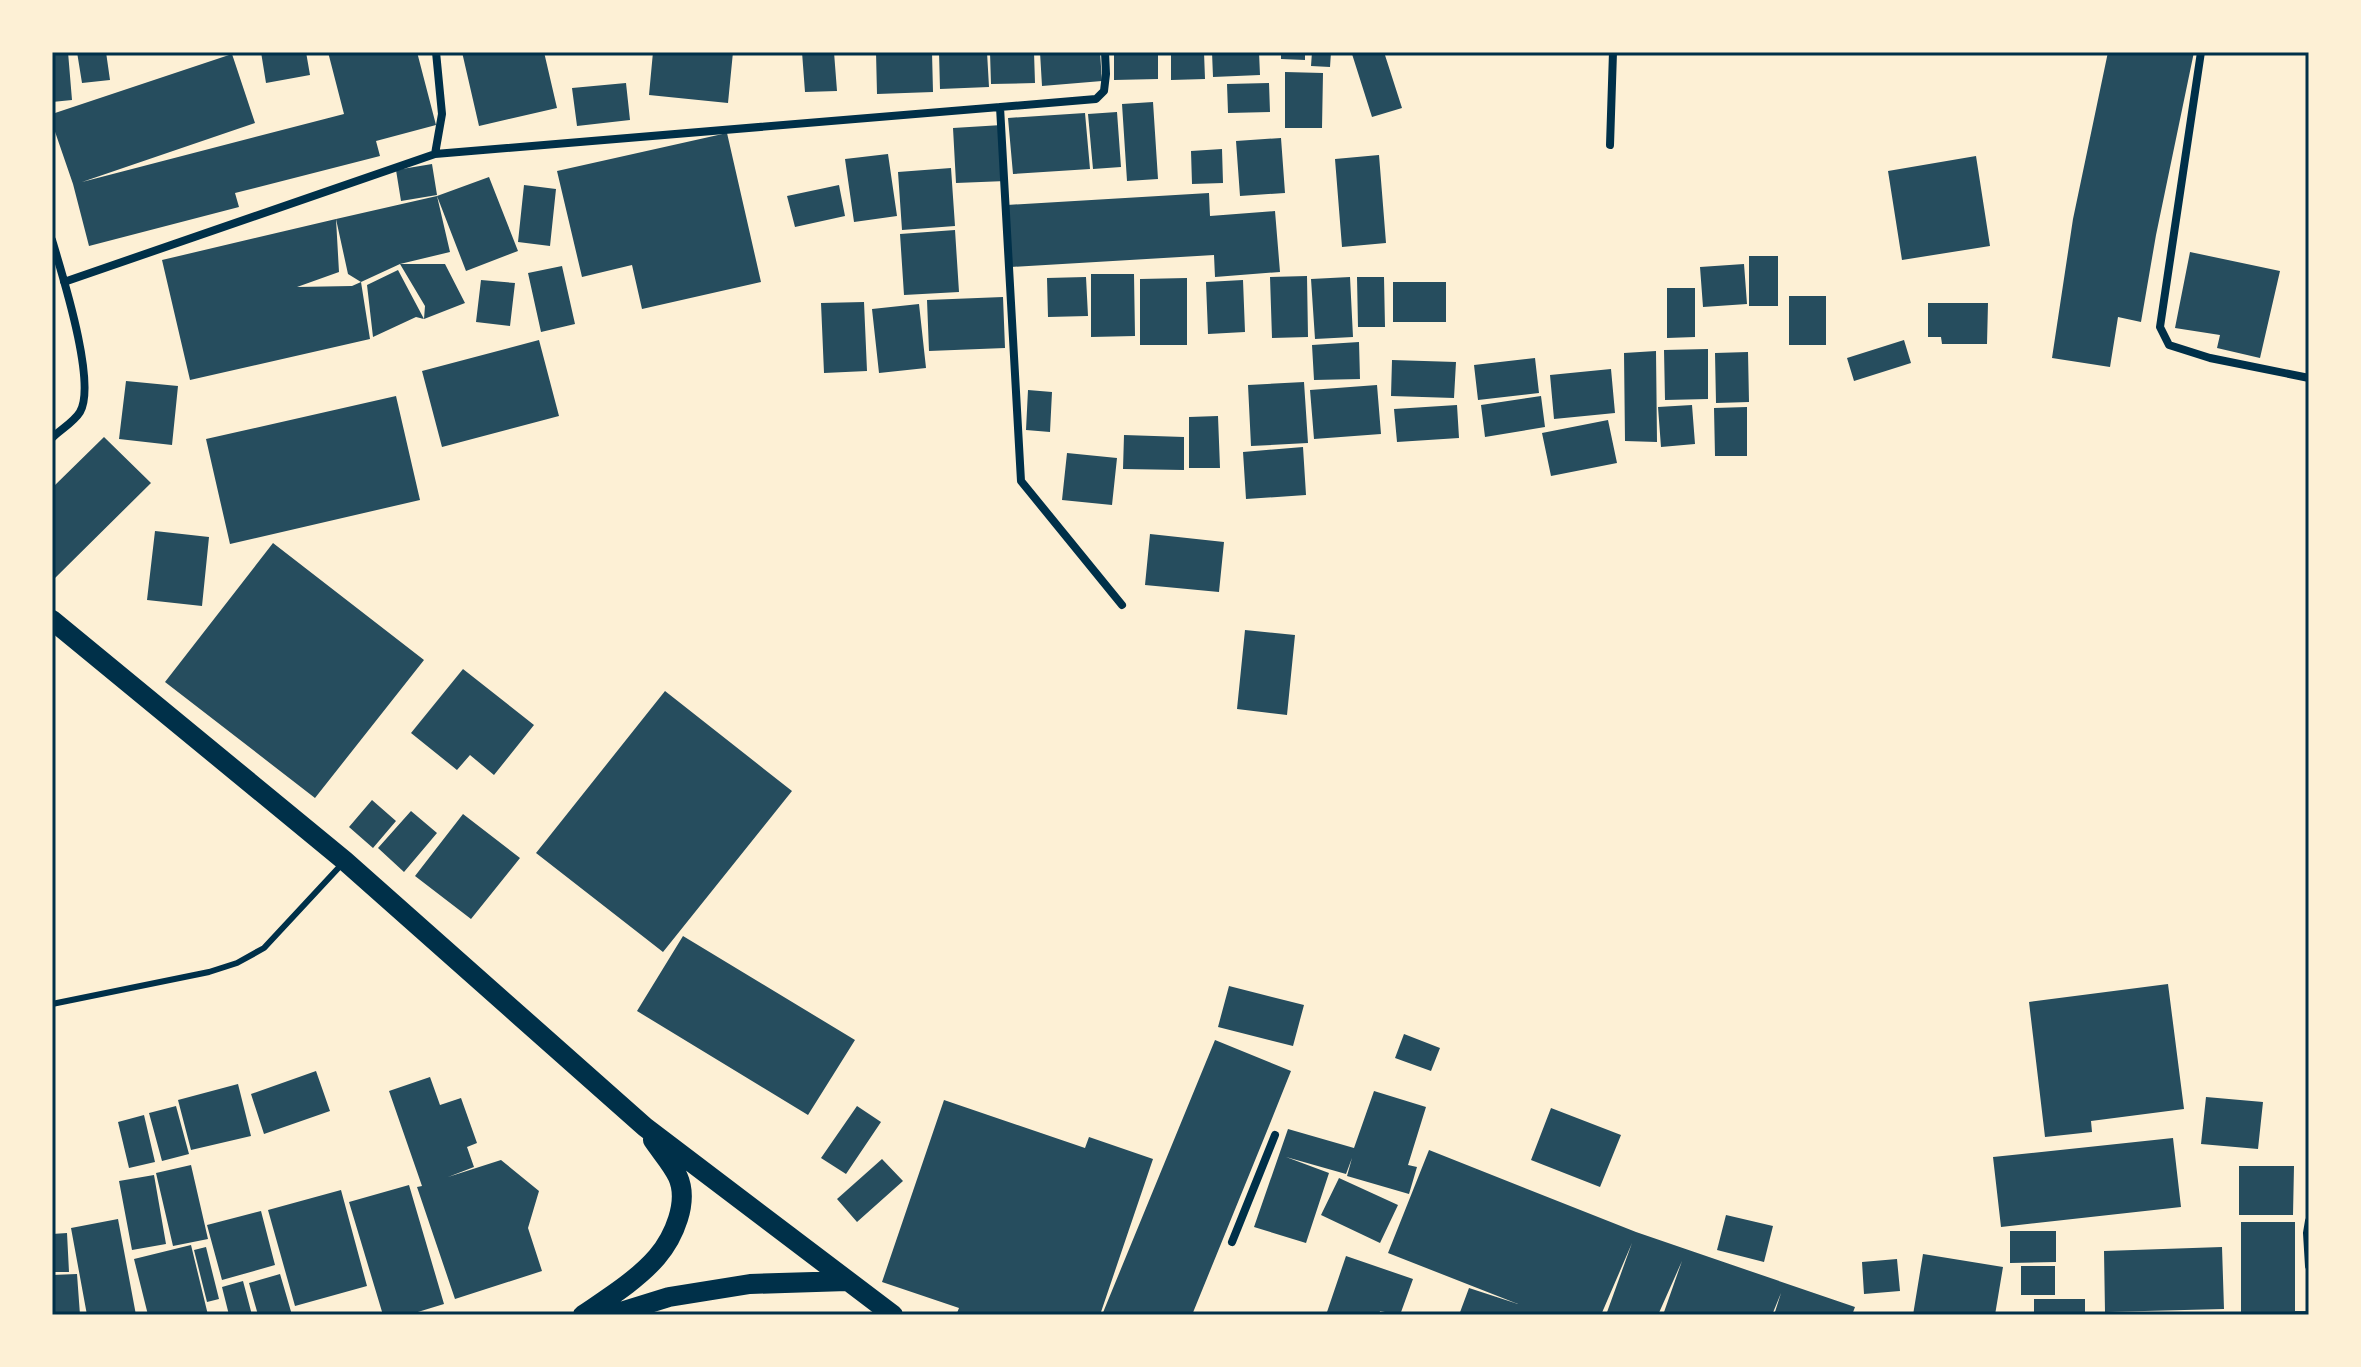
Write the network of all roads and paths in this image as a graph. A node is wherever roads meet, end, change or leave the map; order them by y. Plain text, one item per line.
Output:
1 (436, 52) edge
2 (1105, 52) edge
3 (1613, 52) edge
4 (2201, 52) edge
5 (1000, 107) junction
6 (1610, 145) dead end
7 (435, 154) junction
8 (52, 240) edge
9 (64, 282) junction
10 (2309, 378) edge
11 (52, 438) edge
12 (1122, 605) dead end
13 (52, 620) edge
14 (345, 861) junction
15 (52, 1004) edge
16 (645, 1127) junction
17 (1275, 1135) dead end
18 (2309, 1221) edge
19 (1232, 1242) dead end
20 (2309, 1266) edge
21 (847, 1281) junction
22 (583, 1315) edge
23 (611, 1315) edge
24 (893, 1315) edge

1 - 7 street
2 - 5 street
3 - 6 street
4 - 10 street
5 - 7 street
5 - 12 street
7 - 9 street
8 - 9 street
9 - 11 street
13 - 14 main road
14 - 15 lane
14 - 16 main road
16 - 21 main road
16 - 22 main road
17 - 19 street
18 - 20 street
21 - 23 main road
21 - 24 main road

